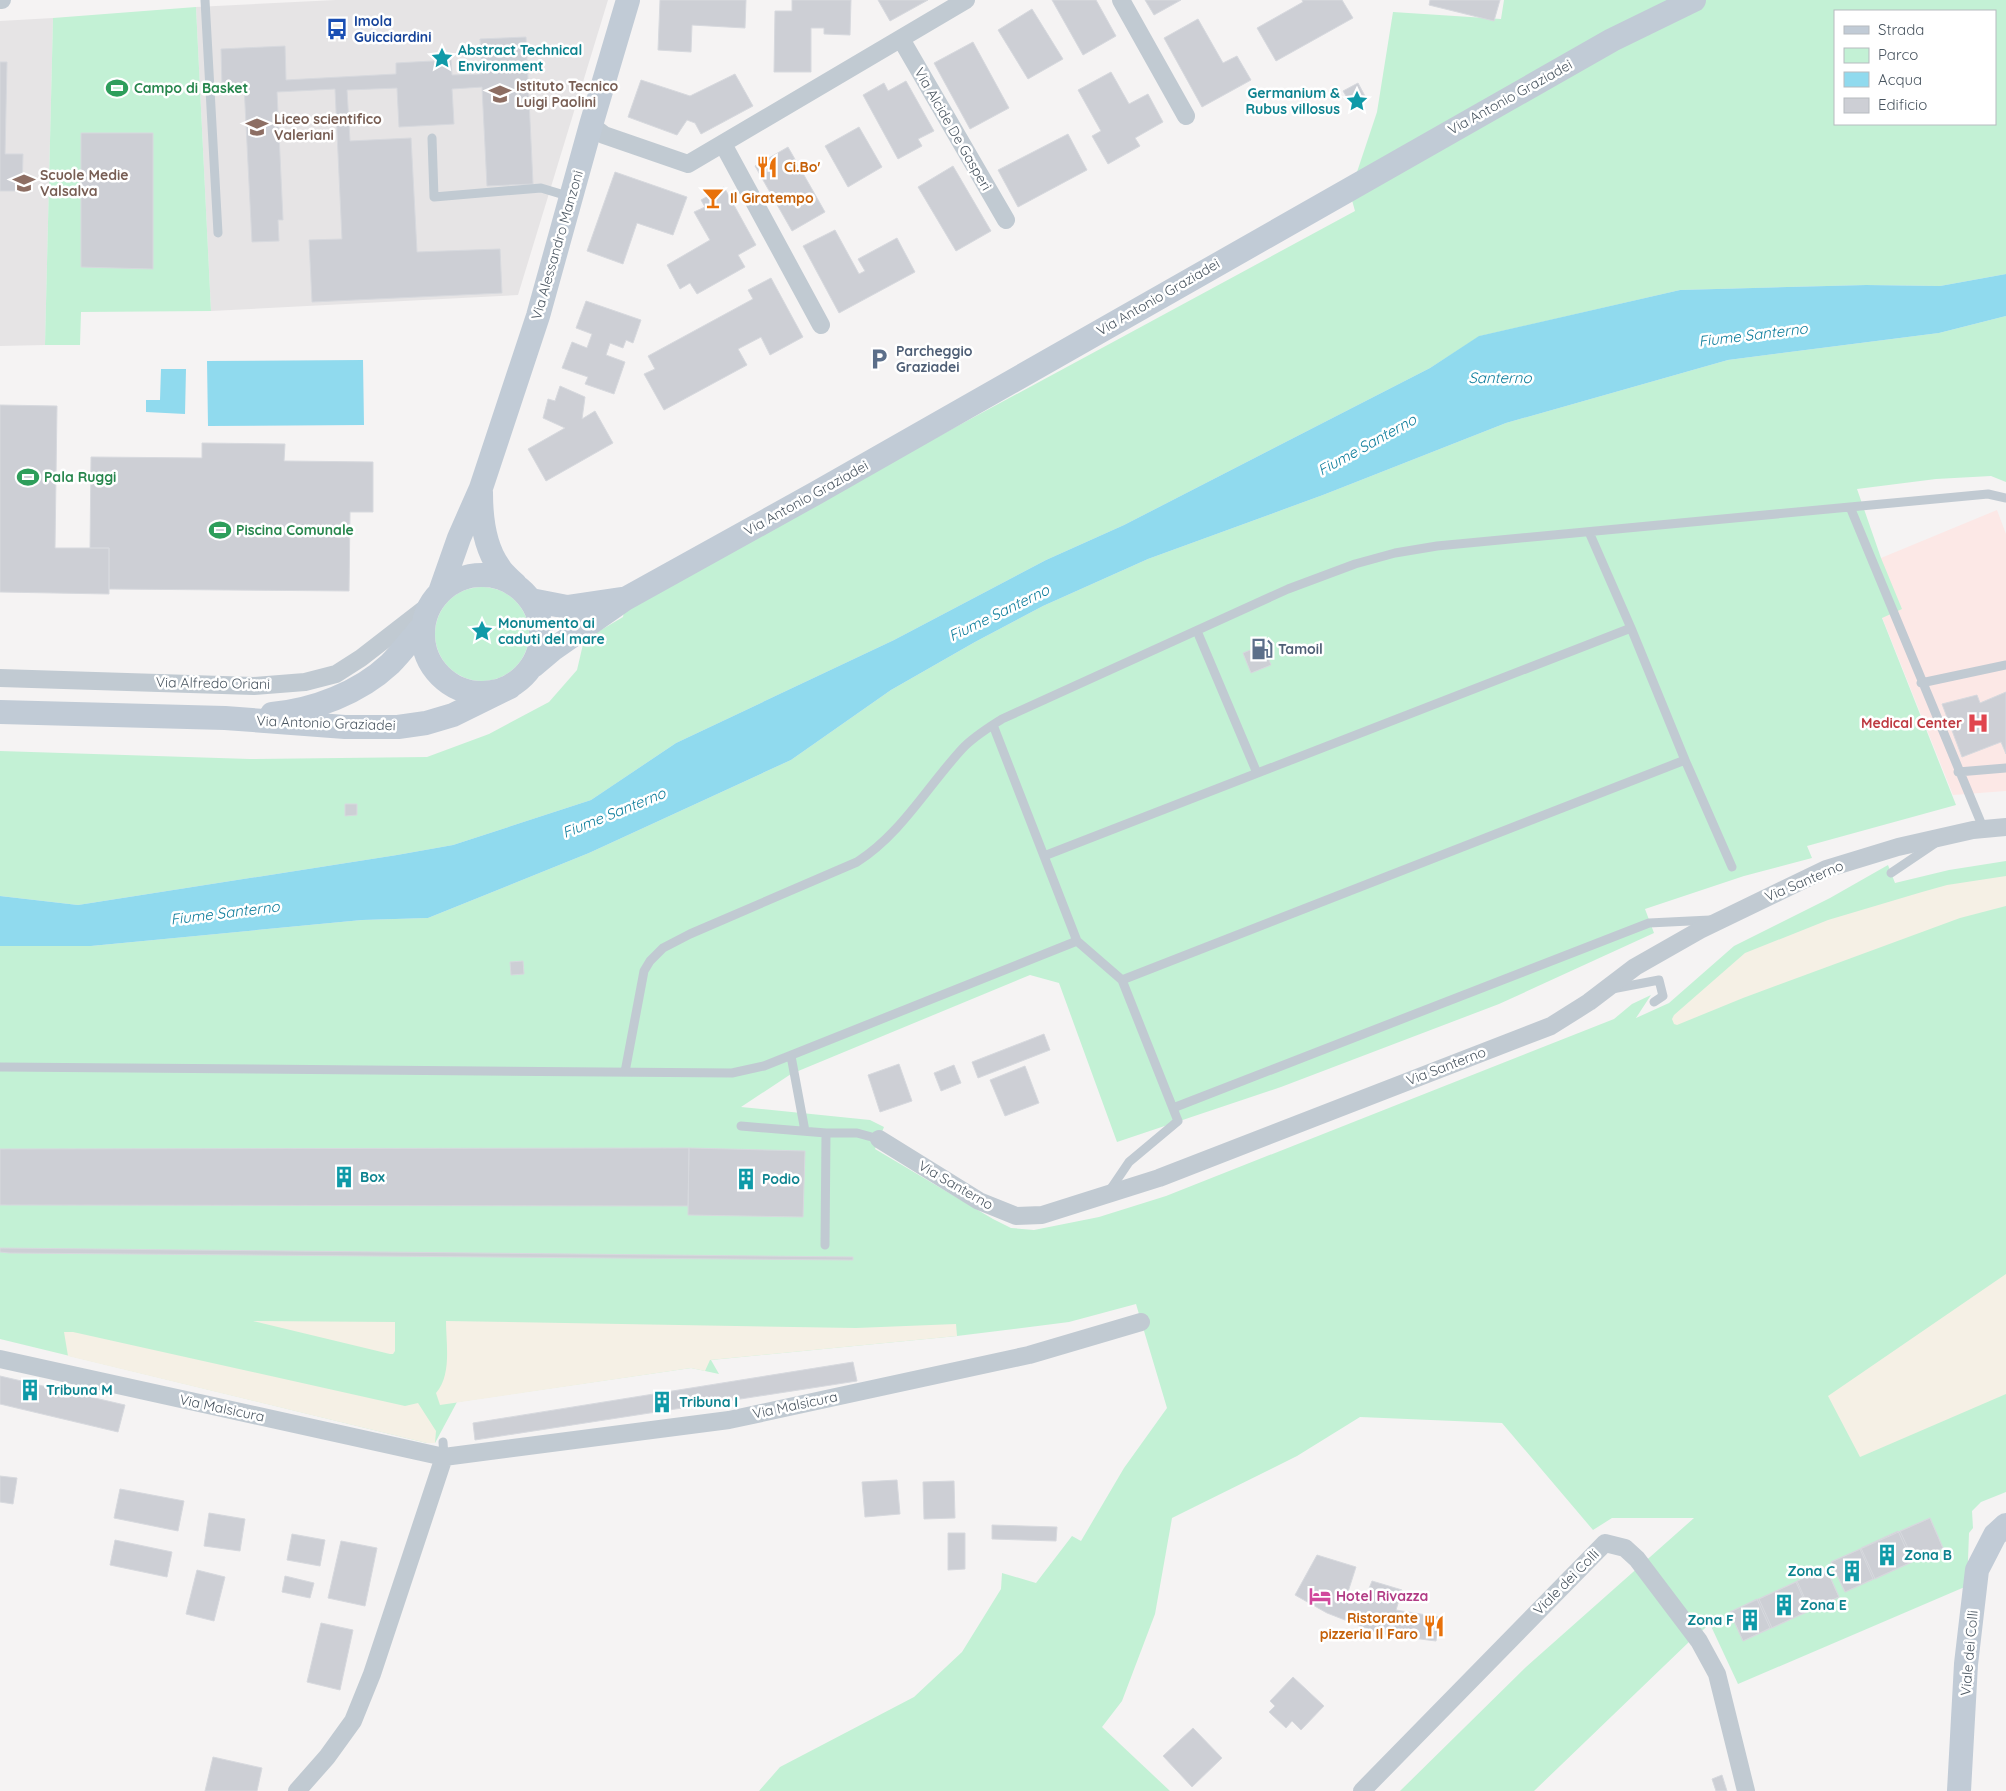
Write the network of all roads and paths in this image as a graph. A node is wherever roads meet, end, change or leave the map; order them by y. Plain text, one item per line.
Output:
1 (205, 0) edge
2 (628, 0) edge
3 (966, 0) edge
4 (1121, 0) edge
5 (1694, 0) edge
6 (901, 39) junction
7 (1186, 116) dead end
8 (590, 125) junction
9 (432, 138) dead end
10 (723, 144) junction
11 (571, 197) junction
12 (1006, 220) dead end
13 (218, 233) dead end
14 (821, 325) dead end
15 (482, 488) junction
16 (2006, 498) edge
17 (1850, 507) junction
18 (1588, 532) junction
19 (523, 592) junction
20 (436, 597) junction
21 (625, 599) junction
22 (423, 626) junction
23 (1631, 628) junction
24 (1197, 631) junction
25 (2006, 665) edge
26 (533, 666) junction
27 (0, 678) edge
28 (1921, 683) junction
29 (510, 688) junction
30 (0, 712) edge
31 (226, 718) junction
32 (993, 725) junction
33 (1685, 760) junction
34 (2006, 768) edge
35 (1958, 772) junction
36 (1257, 774) junction
37 (2006, 827) edge
38 (1982, 829) junction
39 (2006, 836) edge
40 (1945, 837) junction
41 (1044, 856) junction
42 (1732, 866) dead end
43 (1891, 873) dead end
44 (1722, 919) junction
45 (1077, 941) junction
46 (1122, 980) junction
47 (1605, 990) junction
48 (1654, 1002) dead end
49 (791, 1056) junction
50 (0, 1067) edge
51 (625, 1072) junction
52 (1173, 1108) junction
53 (741, 1126) dead end
54 (804, 1131) junction
55 (826, 1133) junction
56 (879, 1139) joint
57 (1106, 1195) junction
58 (825, 1245) dead end
59 (1141, 1322) dead end
60 (0, 1359) edge
61 (443, 1450) junction
62 (2006, 1525) edge
63 (297, 1791) edge
64 (1362, 1791) edge
65 (1746, 1791) edge
66 (1959, 1791) edge

1 - 13 lane
2 - 8 street, Via Alessandro Manzoni
3 - 6 street
4 - 7 street
5 - 21 street, Via Antonio Graziadei
6 - 10 street
6 - 12 street, Via Alcide De Gasperi
8 - 10 street
8 - 11 street, Via Alessandro Manzoni
9 - 11 lane
10 - 14 street
11 - 15 street, Via Alessandro Manzoni
15 - 19 street, Via Alessandro Manzoni
15 - 20 street, Via Alessandro Manzoni
16 - 17 lane
17 - 18 lane
17 - 28 lane
18 - 23 lane
18 - 24 lane
19 - 20 street
19 - 21 street, Via Antonio Graziadei
19 - 26 street
20 - 22 street
20 - 27 street, Via Alfredo Oriani
21 - 26 street, Via Antonio Graziadei
22 - 29 street
22 - 31 street, Via Antonio Graziadei
23 - 33 lane
23 - 36 lane
24 - 32 lane
24 - 36 lane
25 - 28 lane
26 - 29 street
28 - 35 lane
29 - 31 street, Via Antonio Graziadei
30 - 31 street, Via Antonio Graziadei
32 - 41 lane
32 - 51 lane
33 - 42 lane
33 - 46 lane
34 - 35 lane
35 - 38 lane
36 - 41 lane
37 - 38 street, Via Santerno
38 - 39 lane
38 - 40 street, Via Santerno
40 - 43 lane
40 - 44 street, Via Santerno
41 - 45 lane
44 - 47 street, Via Santerno
44 - 52 lane
45 - 46 lane
45 - 49 lane
46 - 52 lane
47 - 48 lane
47 - 57 street, Via Santerno
49 - 51 lane
49 - 54 lane
50 - 51 lane
52 - 57 lane
53 - 54 lane
54 - 55 lane
55 - 56 lane
55 - 58 lane
56 - 57 street, Via Santerno
59 - 61 street, Via Malsicura
60 - 61 street, Via Malsicura
61 - 63 street
62 - 66 street, Viale dei Colli
64 - 65 street, Viale dei Colli

